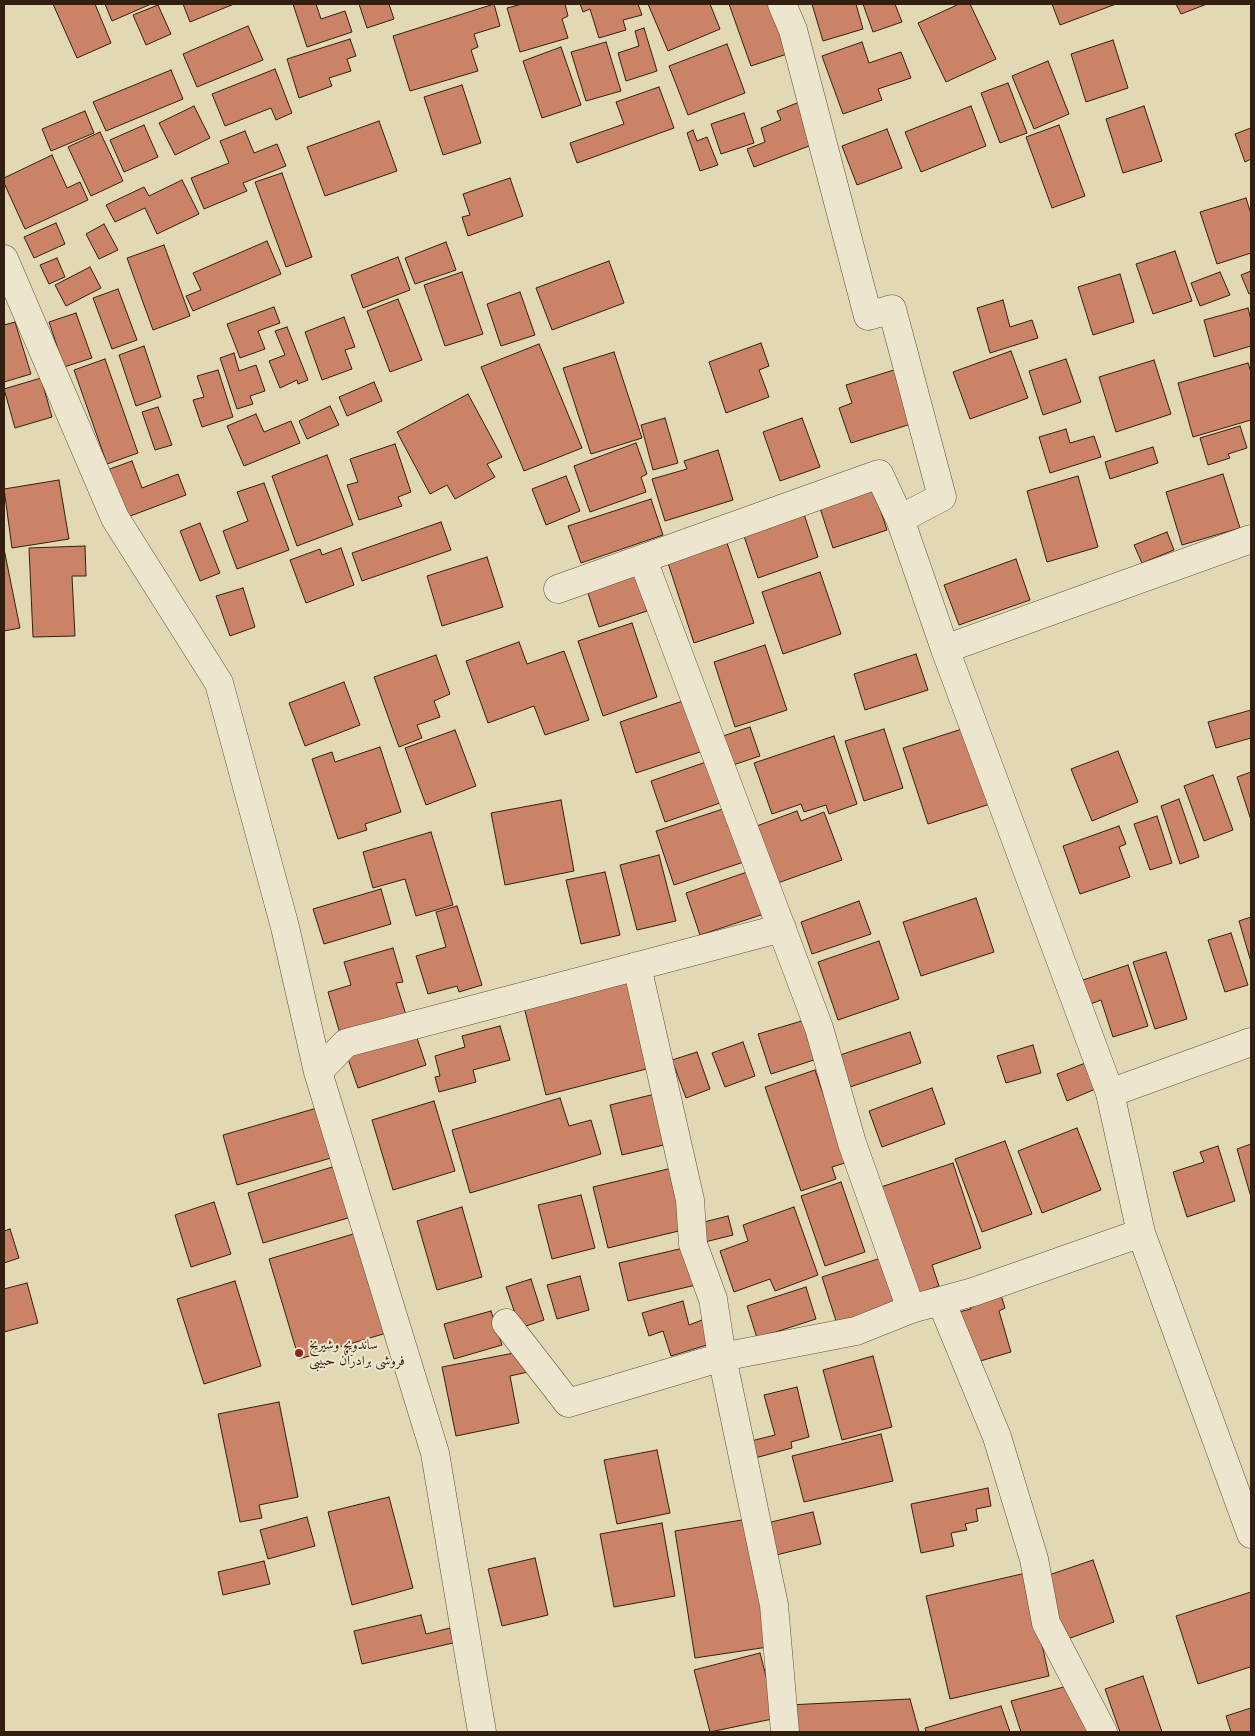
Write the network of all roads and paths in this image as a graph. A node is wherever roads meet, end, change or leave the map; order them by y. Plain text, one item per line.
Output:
1 (782, 4) edge
2 (4, 259) edge
3 (900, 519) junction
4 (1251, 538) edge
5 (643, 560) junction
6 (558, 589) dead end
7 (945, 649) junction
8 (782, 928) junction
9 (637, 966) junction
10 (1251, 1042) edge
11 (318, 1072) junction
12 (1110, 1093) junction
13 (1141, 1233) junction
14 (941, 1300) junction
15 (912, 1309) junction
16 (506, 1323) dead end
17 (722, 1356) junction
18 (1251, 1534) edge
19 (482, 1732) edge
20 (785, 1732) edge
21 (1104, 1732) edge

1 - 3 street
2 - 11 street
3 - 5 street
3 - 7 street
4 - 7 street
5 - 6 street
5 - 8 street
7 - 12 street
8 - 9 street
8 - 15 street
9 - 11 street
9 - 17 street
10 - 12 street
11 - 19 street
12 - 13 street
13 - 14 street
13 - 18 street
14 - 15 street
14 - 21 street
15 - 17 street
16 - 17 street
17 - 20 street

